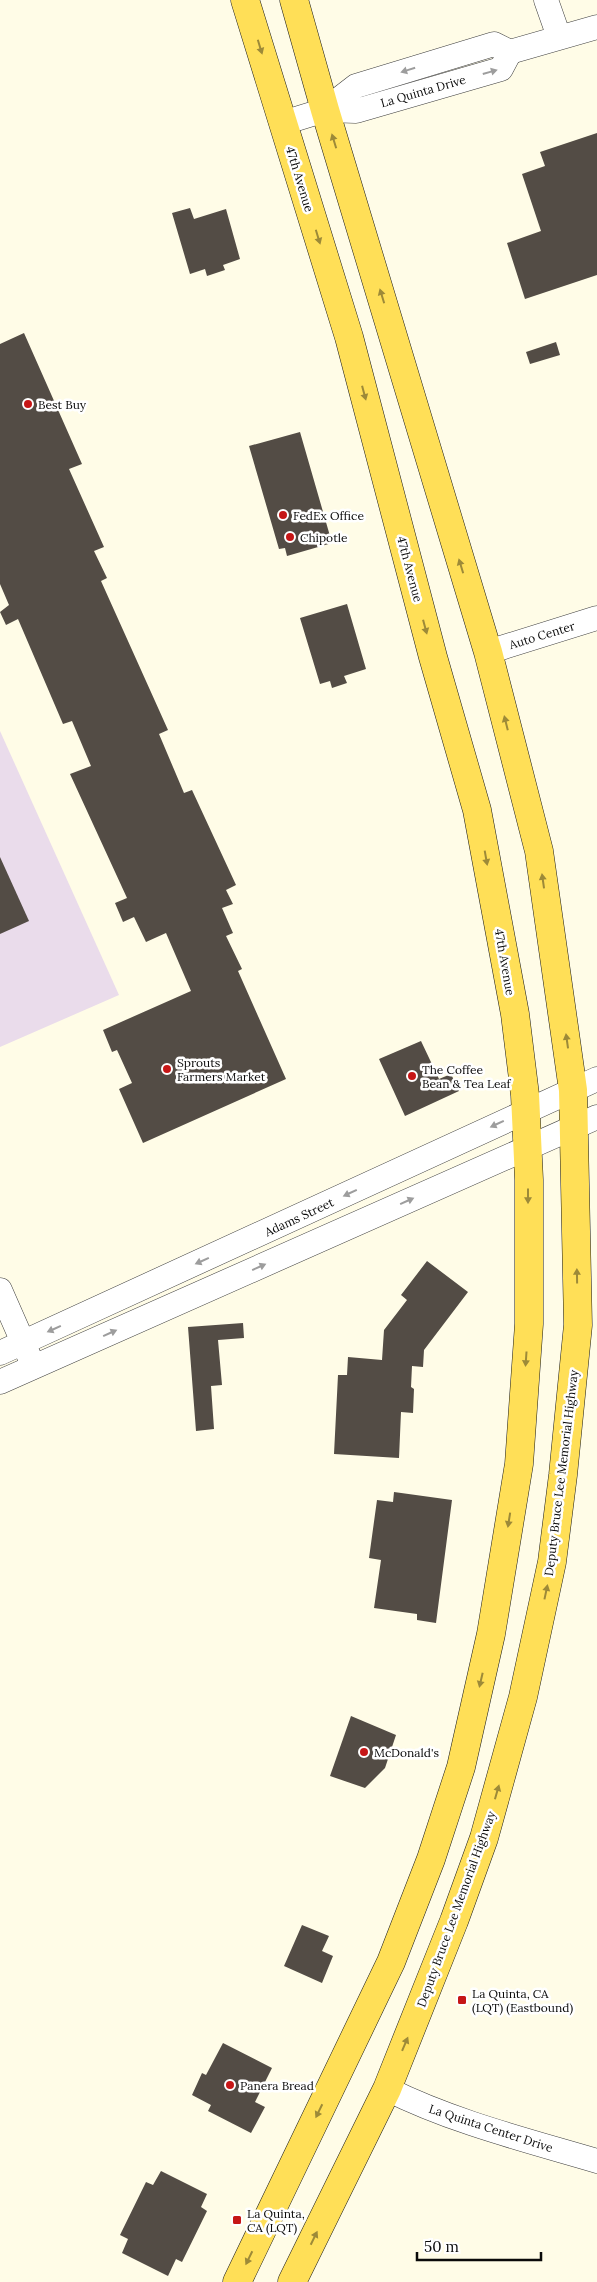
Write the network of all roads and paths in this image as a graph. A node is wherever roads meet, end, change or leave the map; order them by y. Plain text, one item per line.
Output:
1 (246, 0) edge
2 (294, 0) edge
3 (546, 0) edge
4 (597, 27) edge
5 (559, 37) junction
6 (325, 110) junction
7 (283, 123) junction
8 (597, 618) edge
9 (488, 652) junction
10 (585, 1084) edge
11 (527, 1110) junction
12 (586, 1121) edge
13 (528, 1147) junction
14 (0, 1290) edge
15 (23, 1342) junction
16 (0, 1353) edge
17 (34, 1367) junction
18 (0, 1382) edge
19 (387, 2089) junction
20 (597, 2161) edge
21 (237, 2282) edge
22 (292, 2282) edge

1 -> 7 main road, 47th Avenue
2 - 6 main road
3 - 5 street
4 - 5 street, La Quinta Drive
5 - 6 street, La Quinta Drive
6 - 7 street, La Quinta Drive
9 -> 6 main road
7 -> 11 main road, 47th Avenue
8 - 9 street, Auto Center
10 -> 9 main road
10 - 11 street, Adams Street
10 - 12 main road
11 - 13 main road, 47th Avenue
11 -> 15 street, Adams Street
12 - 13 street
19 -> 12 main road, Deputy Bruce Lee Memorial Highway
17 -> 13 street
13 -> 21 main road
14 - 15 street
15 - 16 street, Adams Street
15 - 17 street
17 - 18 street
19 - 20 street, La Quinta Center Drive
22 -> 19 main road, Deputy Bruce Lee Memorial Highway

